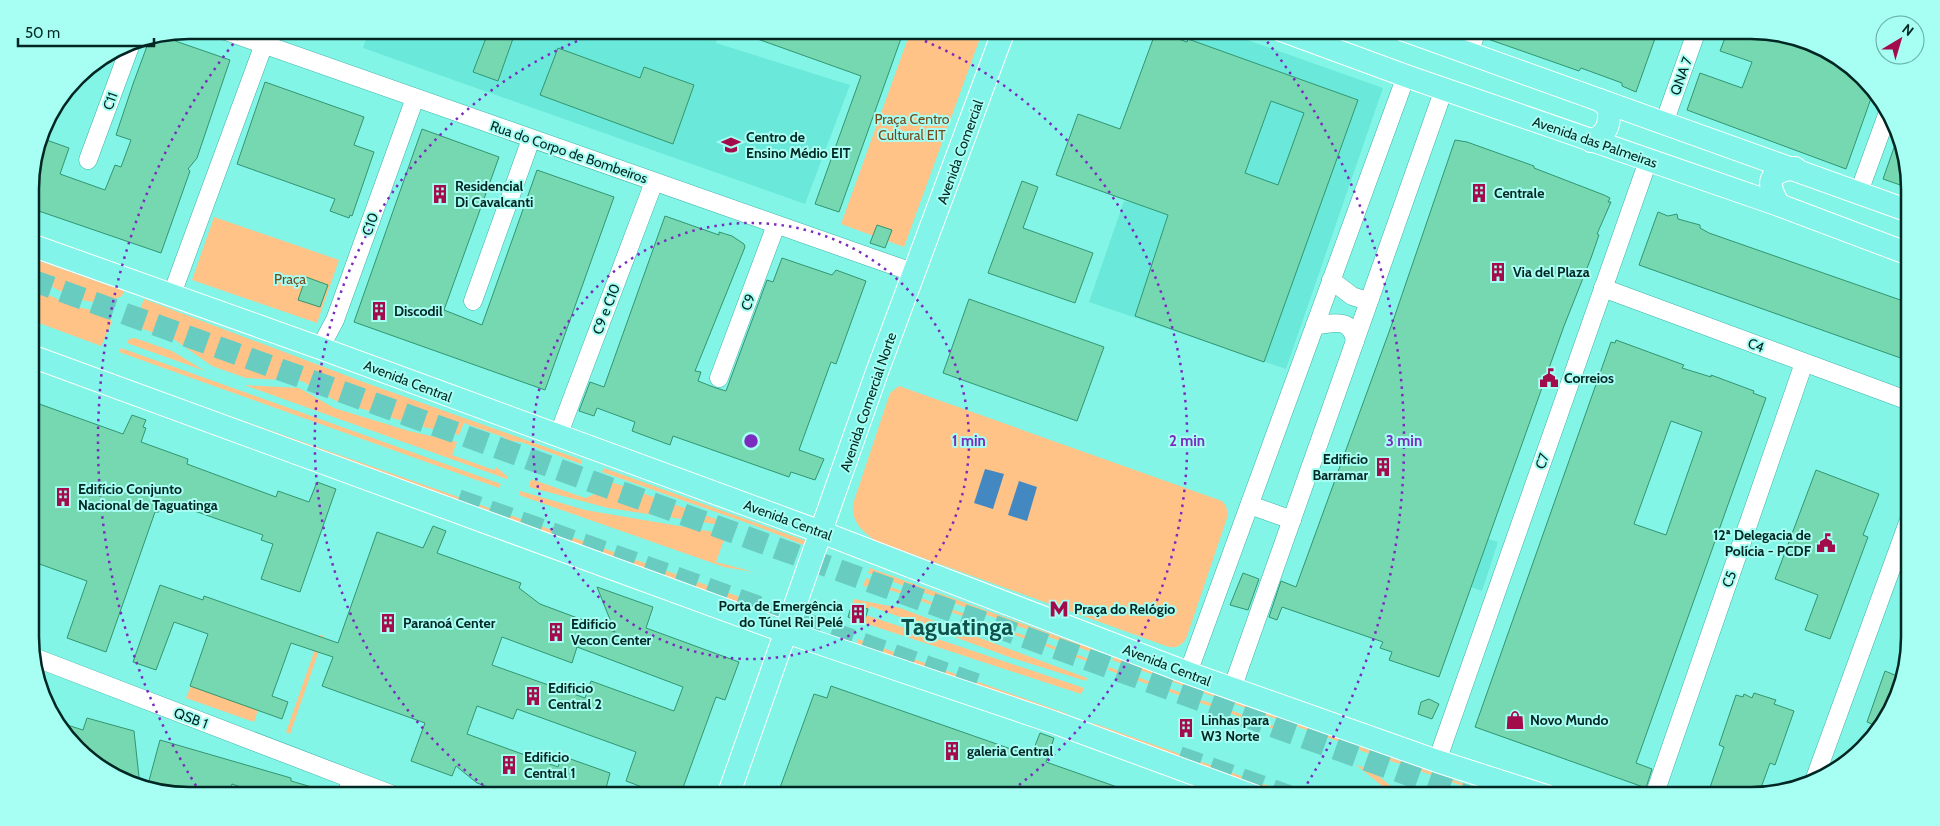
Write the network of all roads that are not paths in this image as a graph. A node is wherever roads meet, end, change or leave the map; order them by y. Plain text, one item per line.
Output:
1 (249, 39) edge
2 (1001, 39) edge
3 (1305, 39) edge
4 (1429, 39) edge
5 (1474, 39) edge
6 (1694, 39) edge
7 (264, 44) junction
8 (128, 52) edge
9 (1469, 53) junction
10 (1406, 76) junction
11 (1444, 89) junction
12 (414, 98) junction
13 (1600, 100) junction
14 (1885, 121) edge
15 (1664, 123) junction
16 (530, 139) junction
17 (1591, 141) junction
18 (88, 160) dead end
19 (1648, 160) junction
20 (1795, 168) junction
21 (654, 182) junction
22 (1860, 192) junction
23 (1779, 205) junction
24 (1901, 207) edge
25 (776, 226) junction
26 (39, 248) edge
27 (1901, 251) edge
28 (915, 273) junction
29 (1331, 280) junction
30 (1603, 288) junction
31 (172, 294) junction
32 (1370, 298) junction
33 (474, 301) dead end
34 (1315, 325) junction
35 (1355, 341) junction
36 (320, 348) junction
37 (39, 359) edge
38 (1804, 363) junction
39 (720, 378) dead end
40 (1901, 398) edge
41 (558, 436) junction
42 (1250, 504) junction
43 (1292, 520) junction
44 (818, 540) junction
45 (1901, 541) edge
46 (788, 626) junction
47 (41, 660) edge
48 (1188, 673) junction
49 (1232, 689) junction
50 (1437, 761) junction
51 (1816, 773) edge
52 (352, 779) junction
53 (349, 787) edge
54 (373, 787) edge
55 (731, 787) edge
56 (1230, 787) edge
57 (1518, 787) edge
58 (1657, 787) edge

1 - 7 street, Rua do Corpo de Bombeiros
2 - 28 main road, Avenida Comercial
3 - 10 main road, Avenida das Palmeiras
4 - 9 main road
5 - 9 street
6 - 15 street, QNA 7
7 - 12 street, Rua do Corpo de Bombeiros
7 - 31 street
8 - 18 street, C11
9 - 13 main road
10 - 11 main road, Avenida das Palmeiras
10 - 29 street
11 - 17 main road, Avenida das Palmeiras
11 - 32 street
12 - 16 street, Rua do Corpo de Bombeiros
12 - 36 street, C10
13 - 15 main road
13 - 17 main road
14 - 22 street
15 - 20 main road
16 - 21 street, Rua do Corpo de Bombeiros
16 - 33 street
17 - 19 main road, Avenida das Palmeiras
19 - 23 main road, Avenida das Palmeiras
19 - 30 street, C7
20 - 22 main road
20 - 23 main road
21 - 25 street, Rua do Corpo de Bombeiros
21 - 41 street, C9 e C10
22 - 24 main road
23 - 27 main road, Avenida das Palmeiras
25 - 28 street, Rua do Corpo de Bombeiros
25 - 39 street, C9
26 - 31 main road, Avenida Central
28 - 44 main road, Avenida Comercial Norte
29 - 32 street
29 - 34 street
30 - 38 street, C4
30 - 50 street, C7
31 - 36 main road, Avenida Central
32 - 35 street
34 - 35 street
34 - 42 street
35 - 43 street
36 - 41 main road, Avenida Central
37 - 46 main road
38 - 40 street, C4
38 - 58 street, C5
41 - 44 main road, Avenida Central
42 - 43 street
42 - 48 street
43 - 49 street
44 - 46 main road
44 - 48 main road, Avenida Central
45 - 51 street
46 - 55 main road
46 - 56 main road
47 - 52 street, QSB 1
48 - 49 main road, Avenida Central
49 - 50 main road, Avenida Central
50 - 57 main road, Avenida Central
52 - 53 street
52 - 54 street, QSB 1

